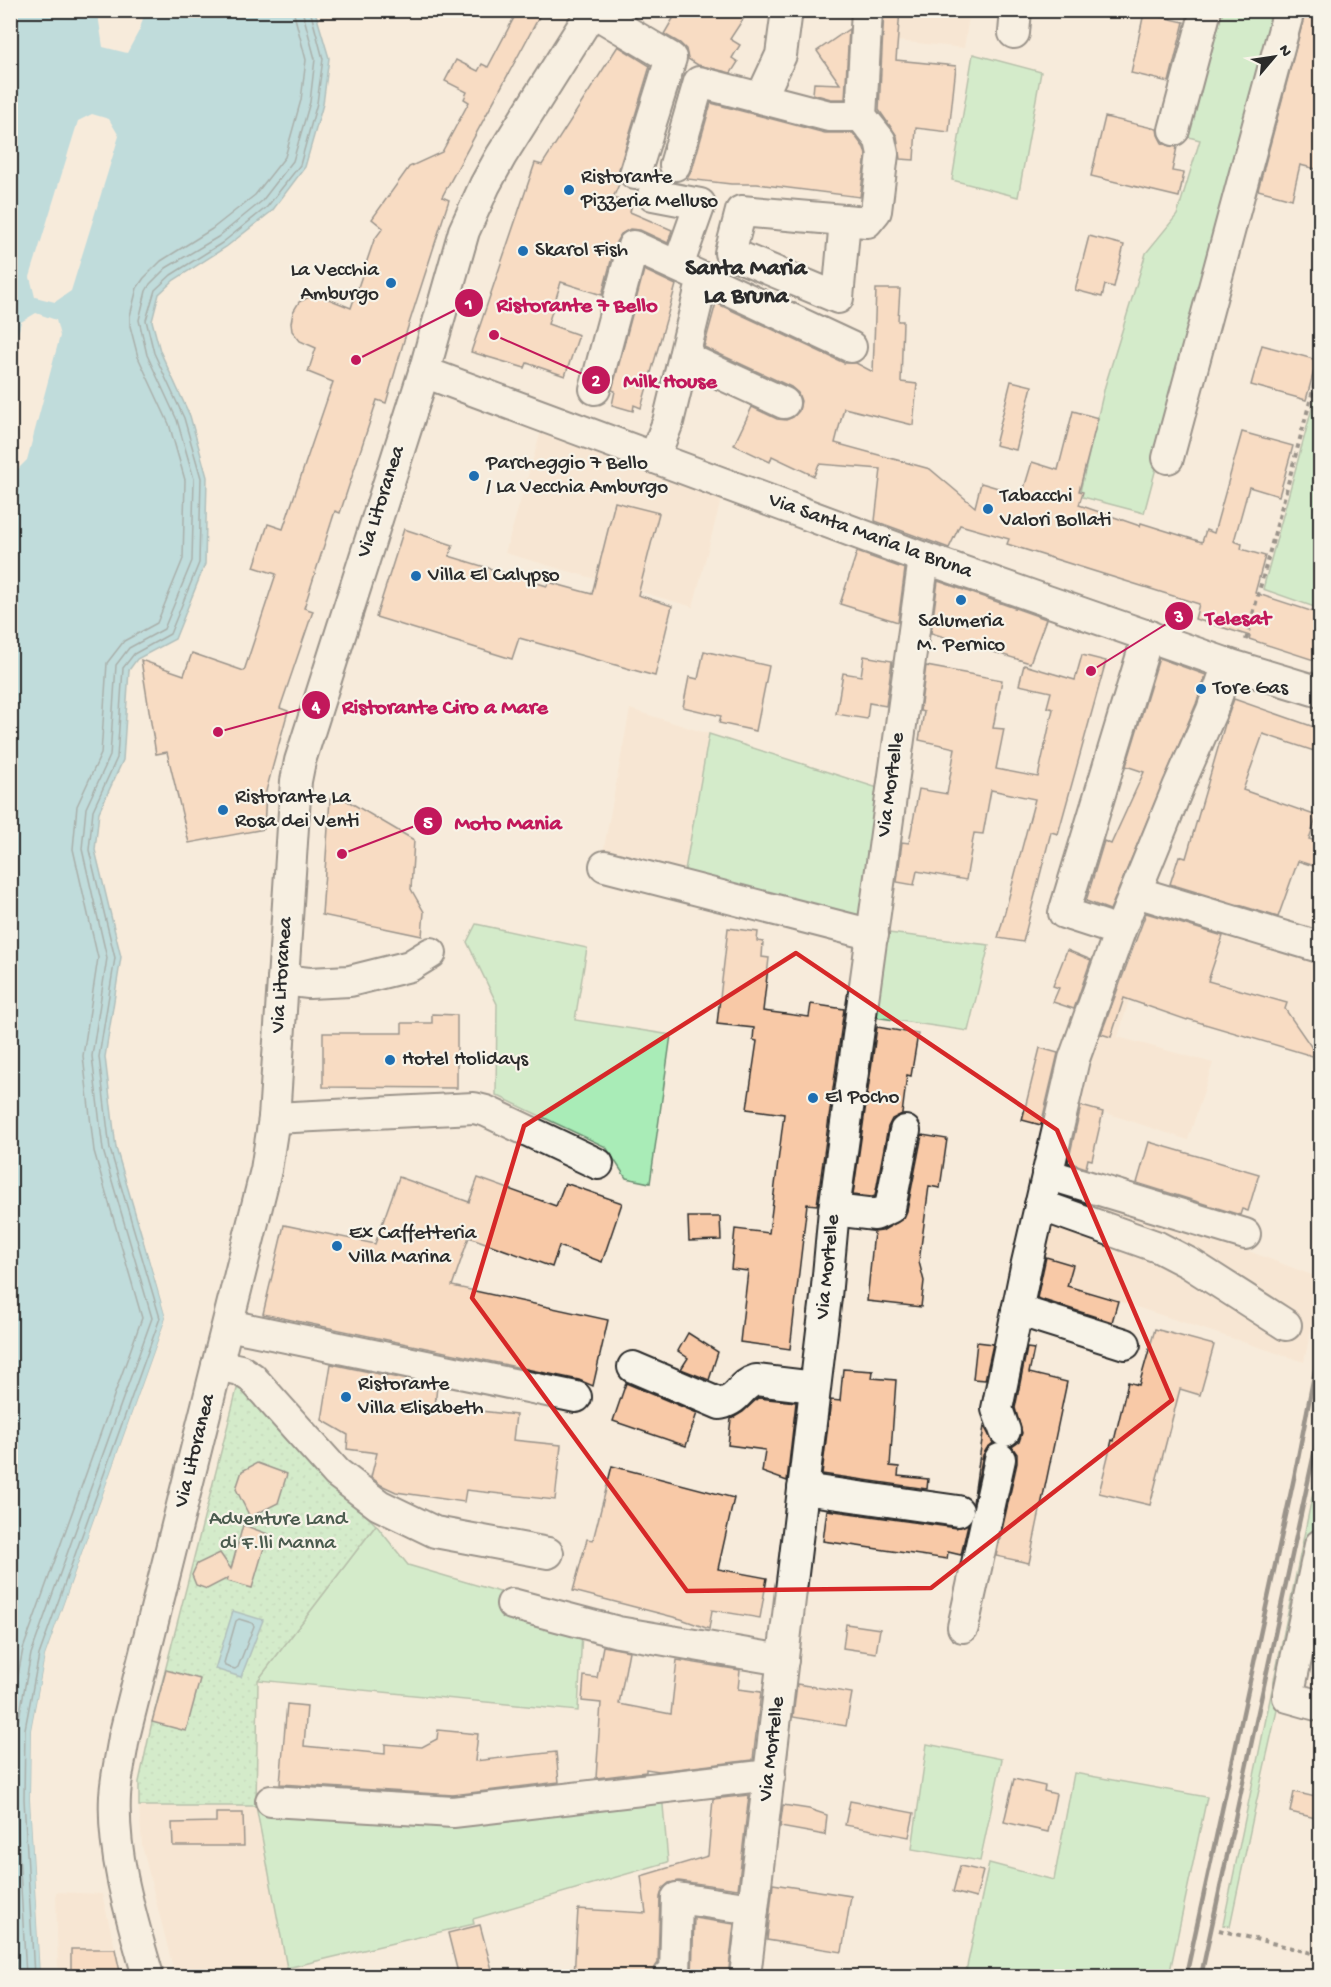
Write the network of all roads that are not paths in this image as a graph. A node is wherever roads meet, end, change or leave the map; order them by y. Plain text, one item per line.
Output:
1 (787, 10) edge
2 (867, 10) edge
3 (1206, 10) edge
4 (1289, 10) edge
5 (592, 11) edge
6 (761, 98) junction
7 (861, 116) junction
8 (1174, 130) dead end
9 (675, 165) dead end
10 (845, 220) dead end
11 (691, 272) junction
12 (851, 347) dead end
13 (684, 357) junction
14 (423, 372) junction
15 (595, 389) dead end
16 (784, 403) dead end
17 (654, 458) junction
18 (1168, 458) dead end
19 (924, 558) junction
20 (1139, 632) junction
21 (1233, 666) junction
22 (1320, 692) edge
23 (605, 866) dead end
24 (1136, 892) junction
25 (1054, 909) dead end
26 (1104, 926) dead end
27 (873, 935) junction
28 (1319, 947) edge
29 (431, 954) dead end
30 (283, 980) junction
31 (273, 1118) junction
32 (906, 1131) dead end
33 (598, 1164) dead end
34 (1047, 1174) junction
35 (1040, 1205) junction
36 (834, 1210) junction
37 (1245, 1234) dead end
38 (1017, 1310) junction
39 (228, 1325) junction
40 (1286, 1325) dead end
41 (1125, 1344) dead end
42 (217, 1365) junction
43 (633, 1367) dead end
44 (815, 1387) junction
45 (576, 1397) dead end
46 (803, 1489) junction
47 (958, 1510) dead end
48 (1320, 1545) edge
49 (548, 1553) dead end
50 (512, 1604) dead end
51 (963, 1627) dead end
52 (783, 1660) junction
53 (1320, 1706) edge
54 (770, 1775) junction
55 (271, 1801) dead end
56 (753, 1909) junction
57 (148, 1977) edge
58 (669, 1977) edge
59 (745, 1977) edge

1 - 6 street
2 - 7 street
3 - 8 street
4 - 18 street
5 - 11 street
5 - 14 street, Via Litoranea
6 - 7 street
6 - 9 street
7 - 10 street
11 - 12 street
11 - 13 street
11 - 15 street
13 - 16 street
13 - 17 street
14 - 17 street, Via Santa Maria la Bruna
14 - 30 street, Via Litoranea
17 - 19 street, Via Santa Maria la Bruna
19 - 20 street, Via Santa Maria la Bruna
19 - 27 street, Via Mortelle
20 - 21 street, Via Santa Maria la Bruna
20 - 25 street
20 - 26 street
21 - 22 street, Via Santa Maria la Bruna
21 - 24 street
23 - 27 street
24 - 28 street
24 - 34 street
27 - 36 street, Via Mortelle
29 - 30 street
30 - 31 street, Via Litoranea
31 - 33 street
31 - 39 street, Via Litoranea
32 - 36 street
34 - 35 street
34 - 37 street
35 - 38 street
35 - 40 street
36 - 44 street, Via Mortelle
38 - 41 street
38 - 51 street
39 - 42 street, Via Litoranea
39 - 45 street
42 - 49 street
42 - 57 street, Via Litoranea
43 - 44 street
44 - 46 street, Via Mortelle
46 - 47 street
46 - 52 street, Via Mortelle
48 - 53 street
50 - 52 street
52 - 54 street, Via Mortelle
54 - 55 street
54 - 56 street, Via Mortelle
56 - 58 street
56 - 59 street, Via Mortelle

